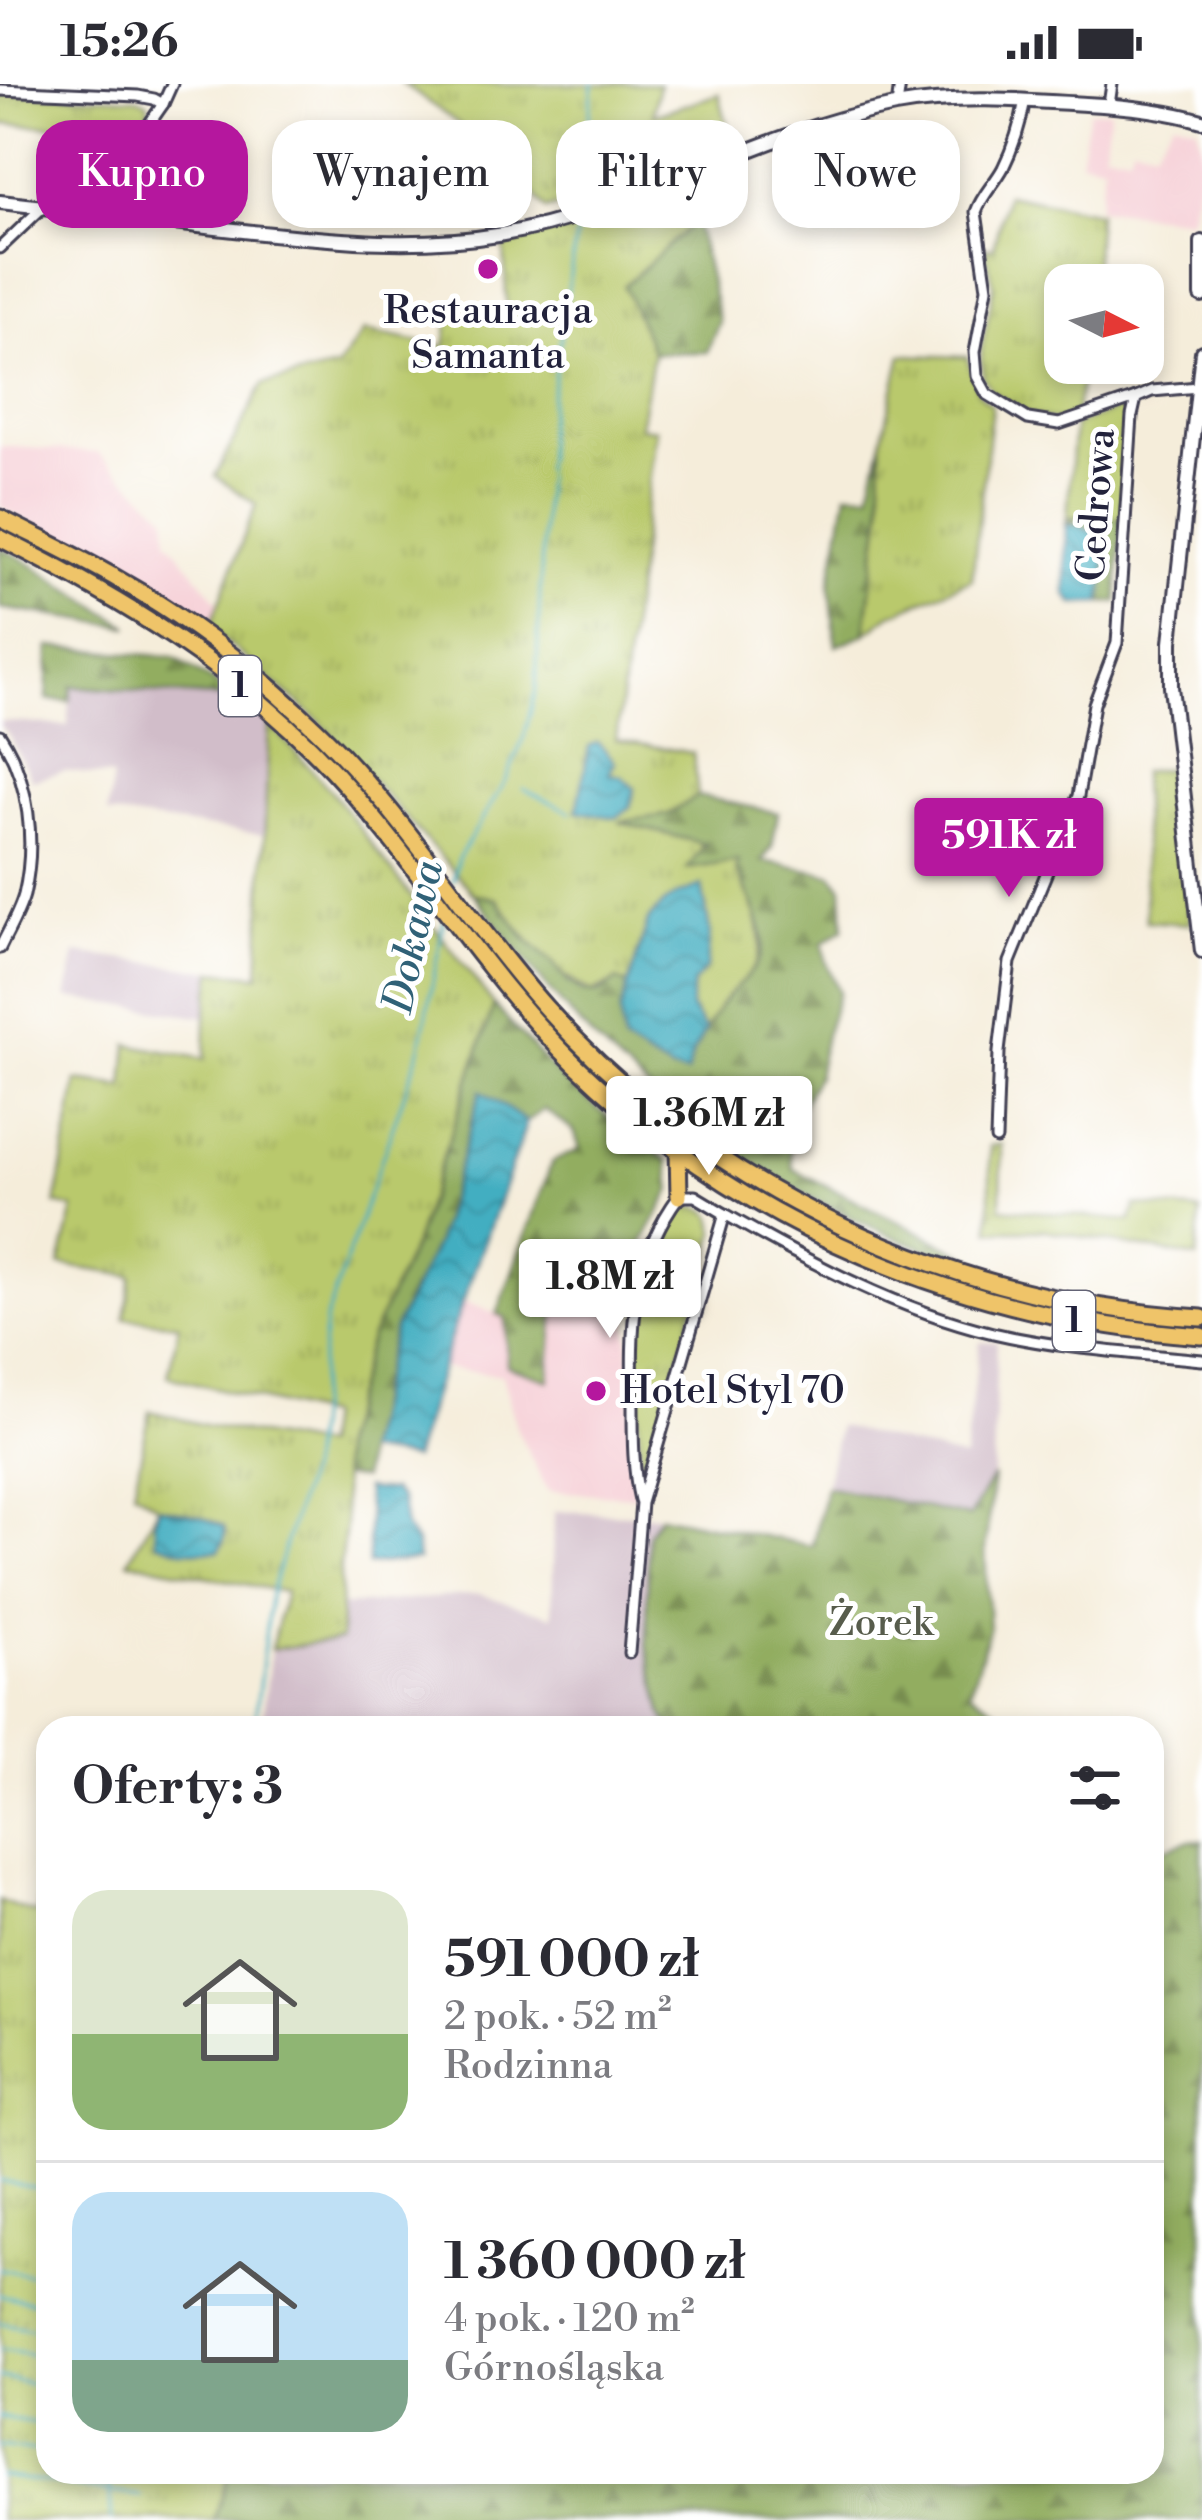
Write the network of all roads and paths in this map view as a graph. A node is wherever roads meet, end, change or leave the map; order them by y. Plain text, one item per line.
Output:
1 (172, 84) edge
2 (900, 84) edge
3 (1112, 84) edge
4 (0, 89) edge
5 (1025, 100) junction
6 (163, 104) junction
7 (1108, 105) junction
8 (897, 106) junction
9 (152, 120) edge
10 (1202, 121) edge
11 (0, 202) edge
12 (36, 206) edge
13 (36, 214) edge
14 (220, 228) edge
15 (1202, 242) edge
16 (0, 248) edge
17 (1202, 296) edge
18 (1202, 352) edge
19 (1198, 387) junction
20 (1136, 398) junction
21 (1198, 435) edge
22 (0, 518) edge
23 (0, 538) edge
24 (0, 735) edge
25 (0, 948) edge
26 (1202, 951) edge
27 (996, 1138) dead end
28 (678, 1149) junction
29 (679, 1196) junction
30 (725, 1214) junction
31 (1202, 1318) edge
32 (1202, 1336) edge
33 (1202, 1360) edge
34 (641, 1503) junction
35 (629, 1653) dead end

1 - 6 street
2 - 8 street
3 - 7 street
4 - 6 street
5 - 7 street
5 - 8 street
5 - 20 street
6 - 9 street
7 - 10 street
8 - 14 street
11 - 12 street
13 - 16 street
15 - 17 street
18 - 19 street
19 - 20 street, Cedrowa
19 - 21 street
20 - 27 street, Cedrowa
21 - 26 street
22 - 31 main road, 1
23 - 28 main road, 1
24 - 25 street
28 - 29 main road
28 - 32 main road, 1
29 - 30 street
29 - 34 street
30 - 33 street
30 - 34 street
34 - 35 street

